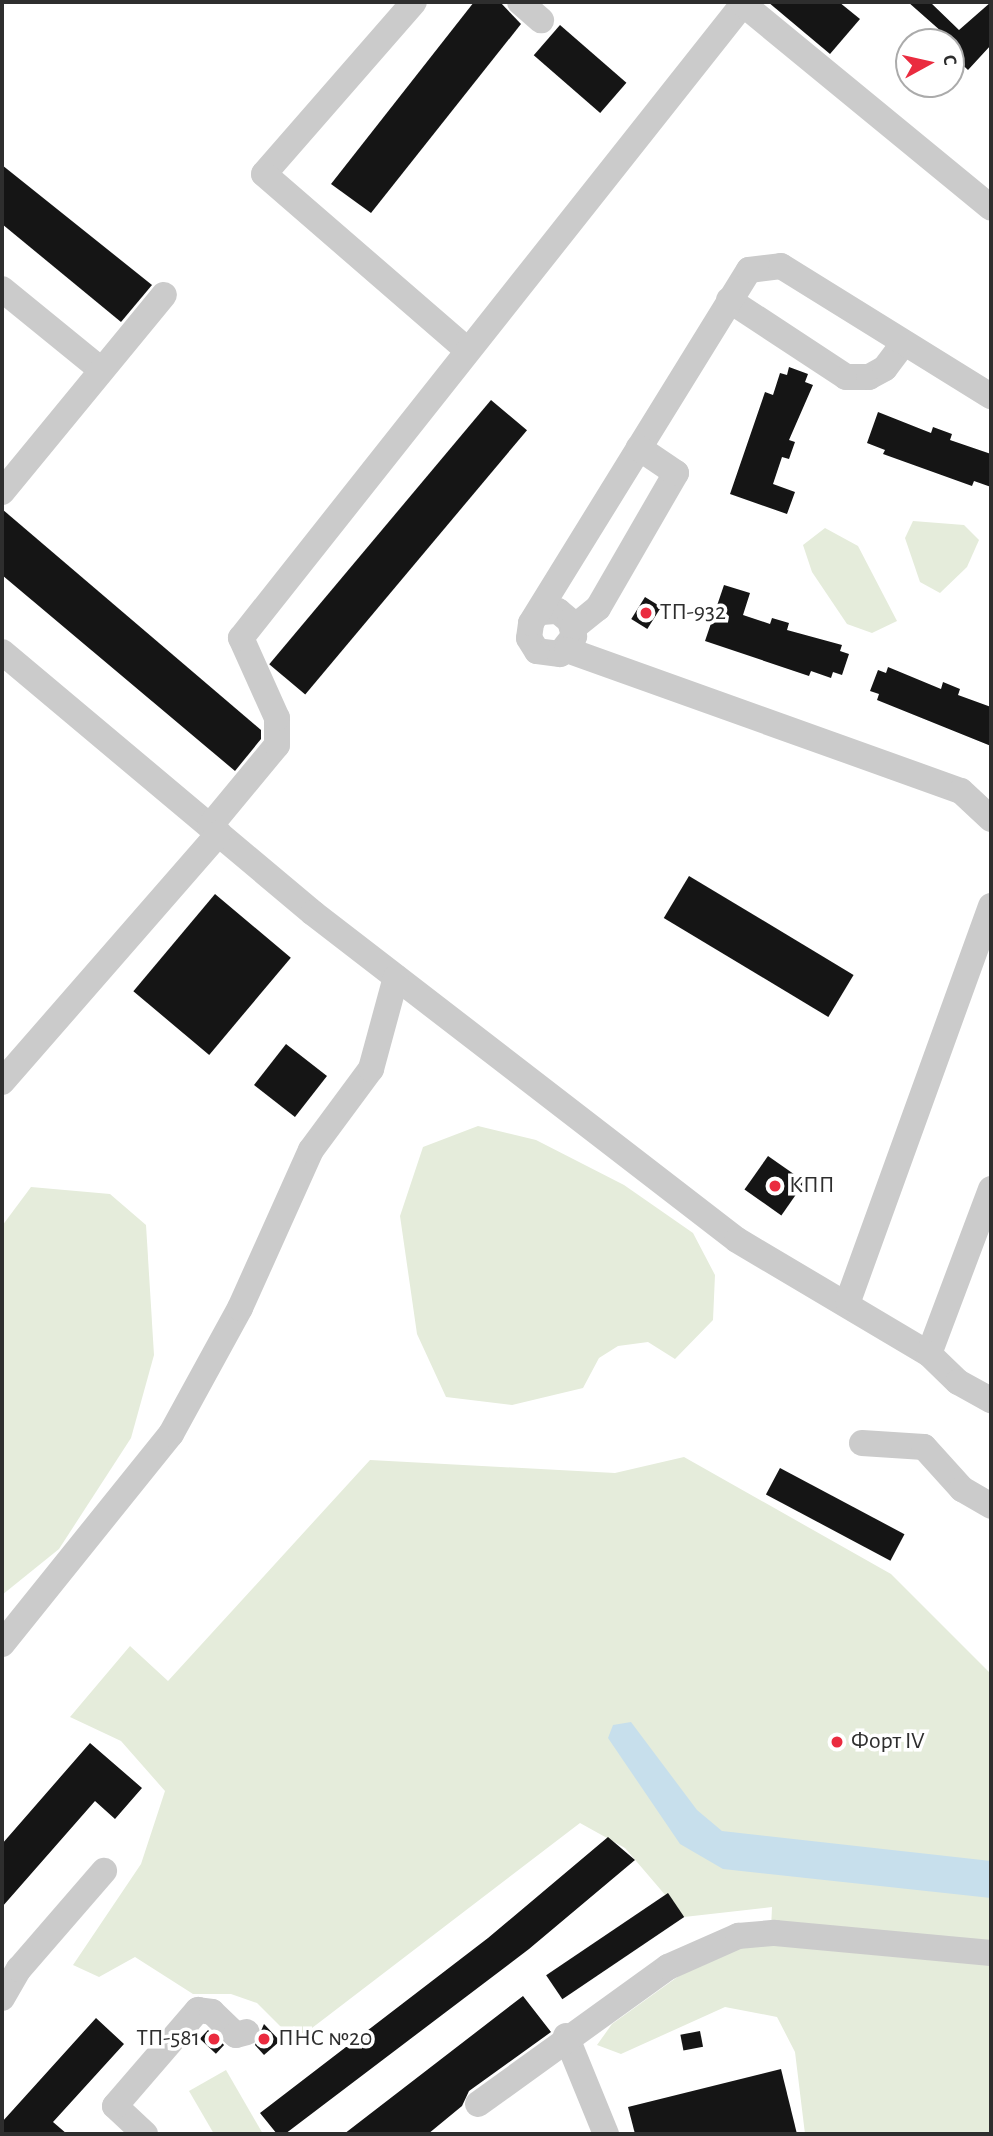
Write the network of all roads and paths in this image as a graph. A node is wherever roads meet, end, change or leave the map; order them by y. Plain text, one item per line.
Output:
1 (414, 2) edge
2 (520, 2) edge
3 (541, 20) dead end
4 (991, 208) edge
5 (2, 289) edge
6 (164, 295) dead end
7 (729, 300) junction
8 (903, 344) junction
9 (467, 350) junction
10 (100, 369) junction
11 (991, 396) edge
12 (639, 448) junction
13 (2, 492) edge
14 (542, 612) junction
15 (570, 639) junction
16 (2, 652) edge
17 (991, 819) edge
18 (215, 829) junction
19 (991, 906) edge
20 (396, 977) junction
21 (2, 1082) edge
22 (991, 1189) edge
23 (848, 1301) junction
24 (929, 1354) junction
25 (991, 1400) edge
26 (862, 1443) dead end
27 (991, 1506) edge
28 (2, 1644) edge
29 (104, 1871) dead end
30 (991, 1953) edge
31 (2, 1998) edge
32 (247, 2032) dead end
33 (566, 2036) junction
34 (478, 2104) dead end
35 (145, 2134) edge
36 (606, 2134) edge

1 - 9 street
2 - 3 street
4 - 9 street
5 - 10 street
6 - 10 street
7 - 8 street
7 - 8 street
7 - 12 street
8 - 11 street
9 - 18 street
10 - 13 street
12 - 14 street
12 - 15 street
14 - 15 street
14 - 15 street
15 - 17 street
16 - 18 street
18 - 20 street
18 - 21 street
19 - 23 street
20 - 23 street
20 - 28 street
22 - 24 street
23 - 24 street
24 - 25 street
26 - 27 street
29 - 31 street
30 - 33 street
32 - 35 street
33 - 34 street
33 - 36 street

